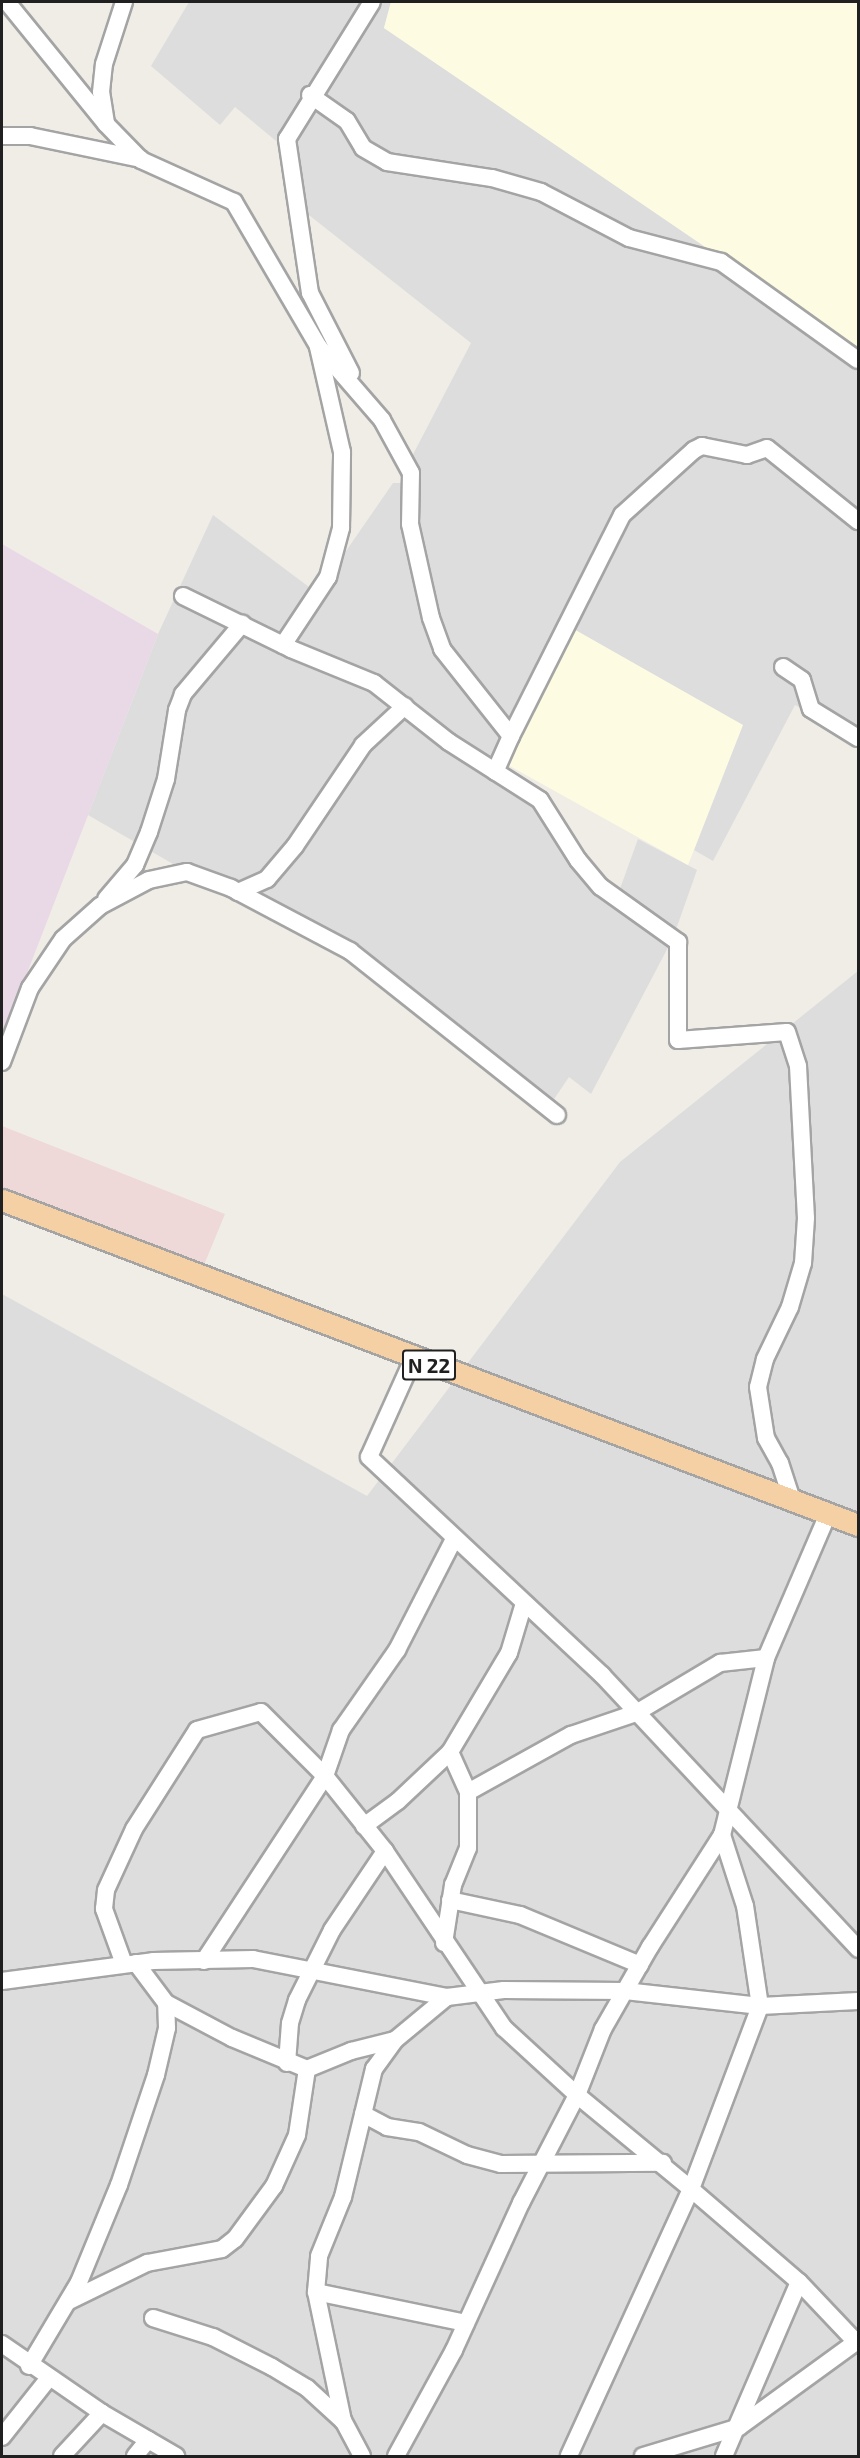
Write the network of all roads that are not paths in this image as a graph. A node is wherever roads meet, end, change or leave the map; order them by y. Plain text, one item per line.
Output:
1 (7, 2) edge
2 (124, 2) edge
3 (372, 2) edge
4 (310, 95) junction
5 (106, 124) junction
6 (2, 136) edge
7 (141, 160) junction
8 (318, 346) junction
9 (858, 360) edge
10 (358, 387) junction
11 (858, 521) edge
12 (183, 596) dead end
13 (242, 624) junction
14 (283, 645) junction
15 (783, 667) dead end
16 (405, 706) junction
17 (511, 736) junction
18 (858, 738) edge
19 (495, 772) junction
20 (238, 892) junction
21 (99, 906) junction
22 (2, 1062) edge
23 (557, 1114) dead end
24 (2, 1200) edge
25 (413, 1359) junction
26 (792, 1500) junction
27 (828, 1514) junction
28 (858, 1525) edge
29 (454, 1539) junction
30 (524, 1602) junction
31 (766, 1658) junction
32 (636, 1713) junction
33 (450, 1752) junction
34 (325, 1776) junction
35 (468, 1792) junction
36 (729, 1815) junction
37 (364, 1826) junction
38 (722, 1835) junction
39 (385, 1851) junction
40 (450, 1900) junction
41 (444, 1944) junction
42 (858, 1949) edge
43 (204, 1961) junction
44 (130, 1964) junction
45 (640, 1965) junction
46 (314, 1969) junction
47 (2, 1981) edge
48 (481, 1991) junction
49 (625, 1991) junction
50 (447, 1997) junction
51 (858, 2001) edge
52 (166, 2003) junction
53 (760, 2006) junction
54 (395, 2040) junction
55 (287, 2062) junction
56 (307, 2069) junction
57 (577, 2095) junction
58 (363, 2114) junction
59 (542, 2163) junction
60 (663, 2163) junction
61 (691, 2189) junction
62 (799, 2282) junction
63 (316, 2292) junction
64 (69, 2301) junction
65 (153, 2318) dead end
66 (466, 2323) junction
67 (857, 2343) edge
68 (2, 2344) edge
69 (30, 2366) junction
70 (49, 2378) junction
71 (102, 2413) junction
72 (343, 2421) junction
73 (739, 2427) junction
74 (2, 2437) edge
75 (148, 2440) junction
76 (62, 2457) edge
77 (135, 2457) edge
78 (176, 2457) edge
79 (362, 2457) edge
80 (396, 2457) edge
81 (569, 2457) edge
82 (643, 2457) edge
83 (724, 2457) edge

1 - 5 street
2 - 5 street
3 - 4 street
4 - 9 street
4 - 10 street
5 - 7 street
6 - 7 street
7 - 8 street
8 - 10 street
8 - 14 street
10 - 17 street
11 - 17 street
12 - 13 street
13 - 14 street
13 - 21 street
14 - 16 street
15 - 18 street
16 - 19 street
16 - 20 street
17 - 19 street
19 - 26 street
20 - 21 street
20 - 23 street
21 - 22 street
24 - 25 main road, N 22
25 - 26 main road, N 22
25 - 29 street
26 - 27 main road, N 22
27 - 28 main road, N 22
27 - 31 street
29 - 30 street
29 - 34 street
30 - 32 street
30 - 33 street
31 - 32 street
31 - 36 street
32 - 35 street
32 - 36 street
33 - 35 street
33 - 37 street
34 - 37 street
34 - 43 street
34 - 44 street
35 - 40 street
36 - 38 street
36 - 42 street
37 - 39 street
38 - 45 street
38 - 53 street
39 - 41 street
39 - 46 street
40 - 41 street
40 - 45 street
41 - 48 street
43 - 44 street
43 - 46 street
44 - 47 street
44 - 52 street
45 - 49 street
46 - 50 street
46 - 55 street
48 - 49 street
48 - 50 street
48 - 57 street
49 - 53 street
49 - 57 street
50 - 54 street
51 - 53 street
52 - 55 street
52 - 64 street
53 - 61 street
54 - 56 street
54 - 58 street
55 - 56 street
56 - 64 street
57 - 59 street
57 - 60 street
58 - 59 street
58 - 63 street
59 - 60 street
59 - 66 street
60 - 61 street
61 - 62 street
61 - 81 street
62 - 67 street
62 - 73 street
63 - 66 street
63 - 72 street
64 - 69 street
65 - 72 street
66 - 80 street
67 - 73 street
68 - 69 street
69 - 70 street
70 - 71 street
70 - 74 street
71 - 75 street
71 - 76 street
72 - 79 street
73 - 82 street
73 - 83 street
75 - 77 street
75 - 78 street

